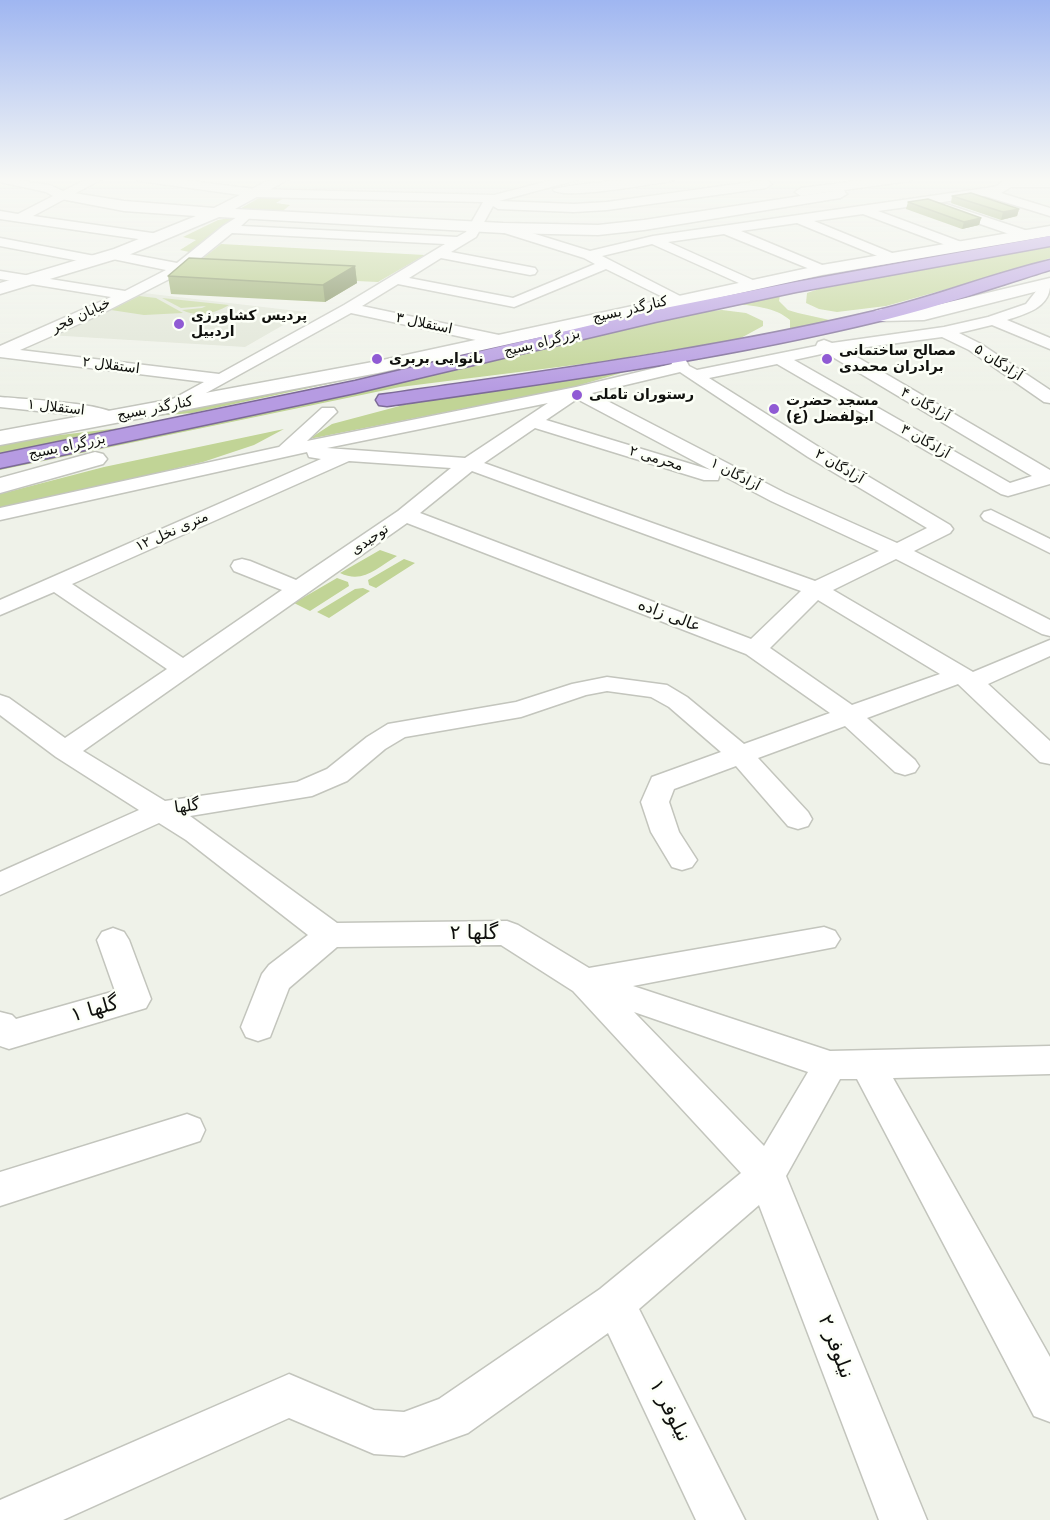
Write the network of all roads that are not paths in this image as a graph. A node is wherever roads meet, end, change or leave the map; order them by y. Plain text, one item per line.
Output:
1 (37, 249) edge
2 (129, 249) edge
3 (203, 249) edge
4 (444, 249) edge
5 (570, 249) edge
6 (615, 249) edge
7 (673, 249) edge
8 (772, 249) edge
9 (870, 249) edge
10 (943, 249) edge
11 (1013, 249) edge
12 (437, 253) junction
13 (113, 255) junction
14 (589, 255) junction
15 (892, 258) junction
16 (95, 260) junction
17 (606, 264) junction
18 (1050, 265) edge
19 (180, 268) junction
20 (822, 270) junction
21 (530, 271) dead end
22 (32, 279) junction
23 (394, 279) junction
24 (3, 283) edge
25 (750, 284) junction
26 (1044, 284) edge
27 (125, 295) junction
28 (998, 296) junction
29 (51, 299) dead end
30 (677, 300) junction
31 (710, 305) junction
32 (71, 306) dead end
33 (1031, 307) junction
34 (349, 308) junction
35 (1050, 310) edge
36 (933, 311) junction
37 (92, 313) junction
38 (812, 314) dead end
39 (882, 315) junction
40 (993, 320) junction
41 (851, 321) junction
42 (967, 326) junction
43 (10, 332) dead end
44 (774, 332) junction
45 (944, 332) junction
46 (802, 333) junction
47 (29, 339) junction
48 (499, 340) junction
49 (878, 341) junction
50 (1050, 344) edge
51 (828, 348) junction
52 (0, 352) edge
53 (684, 367) junction
54 (221, 379) junction
55 (576, 392) junction
56 (1050, 398) edge
57 (0, 402) edge
58 (177, 404) junction
59 (232, 412) junction
60 (328, 412) junction
61 (111, 417) junction
62 (534, 422) junction
63 (3, 437) edge
64 (285, 451) junction
65 (344, 456) junction
66 (698, 456) junction
67 (95, 459) junction
68 (0, 461) edge
69 (469, 464) junction
70 (680, 467) junction
71 (1049, 477) edge
72 (0, 480) edge
73 (0, 486) edge
74 (778, 497) junction
75 (0, 514) edge
76 (405, 515) junction
77 (991, 516) dead end
78 (1050, 547) edge
79 (897, 551) junction
80 (242, 566) dead end
81 (57, 584) junction
82 (299, 589) junction
83 (816, 589) junction
84 (0, 608) edge
85 (1050, 629) edge
86 (1050, 647) edge
87 (755, 649) junction
88 (183, 669) junction
89 (966, 679) junction
90 (0, 703) edge
91 (848, 714) junction
92 (65, 751) junction
93 (740, 754) junction
94 (1050, 756) edge
95 (905, 766) dead end
96 (161, 811) junction
97 (798, 819) dead end
98 (682, 860) dead end
99 (0, 884) edge
100 (330, 935) junction
101 (824, 939) dead end
102 (113, 940) dead end
103 (585, 982) junction
104 (0, 1025) edge
105 (258, 1027) dead end
106 (1050, 1060) edge
107 (849, 1064) junction
108 (187, 1130) dead end
109 (767, 1174) junction
110 (0, 1190) edge
111 (615, 1303) junction
112 (1050, 1400) edge
113 (9, 1520) edge
114 (721, 1520) edge
115 (903, 1520) edge

1 - 16 street
2 - 13 street
3 - 19 street, خیابان فجر
4 - 12 street
5 - 14 street
6 - 14 street
7 - 25 street
8 - 20 street
9 - 15 street
10 - 15 street, کنارگذر بسیج
11 - 31 highway, بزرگراه بسیج
12 - 21 street
12 - 23 street
13 - 16 street
13 - 19 street
14 - 17 street
15 - 20 street, کنارگذر بسیج
16 - 22 street
17 - 23 street
17 - 30 street
18 - 39 highway, بزرگراه بسیج
19 - 27 street, خیابان فجر
20 - 25 street, کنارگذر بسیج
22 - 24 street
22 - 27 street
23 - 34 street
24 - 29 street
25 - 30 street, کنارگذر بسیج
26 - 28 street
26 - 33 street
27 - 37 street, خیابان فجر
28 - 33 street
28 - 36 street
30 - 48 street, کنارگذر بسیج
31 - 44 highway
31 - 59 highway, بزرگراه بسیج
32 - 37 street
33 - 35 street
33 - 40 street
34 - 48 street, استقلال ۳
34 - 54 street
36 - 39 street
36 - 42 street
37 - 47 street, خیابان فجر
38 - 41 highway
39 - 41 highway, بزرگراه بسیج
40 - 42 street
40 - 50 street
41 - 46 highway, بزرگراه بسیج
41 - 49 street
42 - 45 street
43 - 47 street
44 - 46 highway, بزرگراه بسیج
44 - 51 street
44 - 53 highway, بزرگراه بسیج
44 - 71 street, آزادگان ۳
45 - 49 street
45 - 56 street, آزادگان ۵
46 - 51 street, آزادگان ۴
47 - 52 street, خیابان فجر
48 - 58 street, کنارگذر بسیج
49 - 51 street
51 - 71 street, آزادگان ۴
52 - 54 street, استقلال ۲
53 - 55 street, توحیدی
53 - 60 highway, بزرگراه بسیج
53 - 79 street, آزادگان ۲
54 - 58 street
55 - 62 street, توحیدی
55 - 64 street
55 - 66 street, آزادگان ۱
57 - 61 street, استقلال ۱
58 - 61 street, کنارگذر بسیج
59 - 63 highway
59 - 68 highway, بزرگراه بسیج
60 - 64 street
60 - 67 highway, بزرگراه بسیج
61 - 63 street, کنارگذر بسیج
62 - 69 street, توحیدی
62 - 70 street, محرمی ۲
64 - 65 street, ۱۲ متری نخل
64 - 75 street
65 - 69 street, ۱۲ متری نخل
65 - 81 street, ۱۲ متری نخل
66 - 70 street
66 - 74 street, آزادگان ۱
67 - 72 highway, بزرگراه بسیج
67 - 73 street
69 - 76 street, توحیدی
69 - 83 street, ۱۲ متری نخل
70 - 74 street, محرمی ۲
74 - 79 street, آزادگان ۱
76 - 82 street, توحیدی
76 - 87 street, عالی زاده
77 - 78 street
79 - 83 street
79 - 85 street, آزادگان ۱
80 - 82 street
81 - 84 street, ۱۲ متری نخل
81 - 88 street
82 - 88 street, توحیدی
83 - 87 street
83 - 89 street, ۱۲ متری نخل
86 - 89 street
87 - 91 street, عالی زاده
88 - 92 street, توحیدی
89 - 91 street
89 - 94 street, ۱۲ متری نخل
90 - 92 street
91 - 93 street
91 - 95 street, عالی زاده
92 - 96 street
93 - 96 street, گلها
93 - 97 street, گلها
93 - 98 street
96 - 99 street, گلها
96 - 100 street
100 - 103 street, گلها ۲
100 - 105 street
101 - 103 street
102 - 104 street, گلها ۱
103 - 107 street
103 - 109 street, گلها ۲
106 - 107 street
107 - 109 street
107 - 112 street
108 - 110 street
109 - 111 street
109 - 115 street, نیلوفر ۲
111 - 113 street
111 - 114 street, نیلوفر ۱

